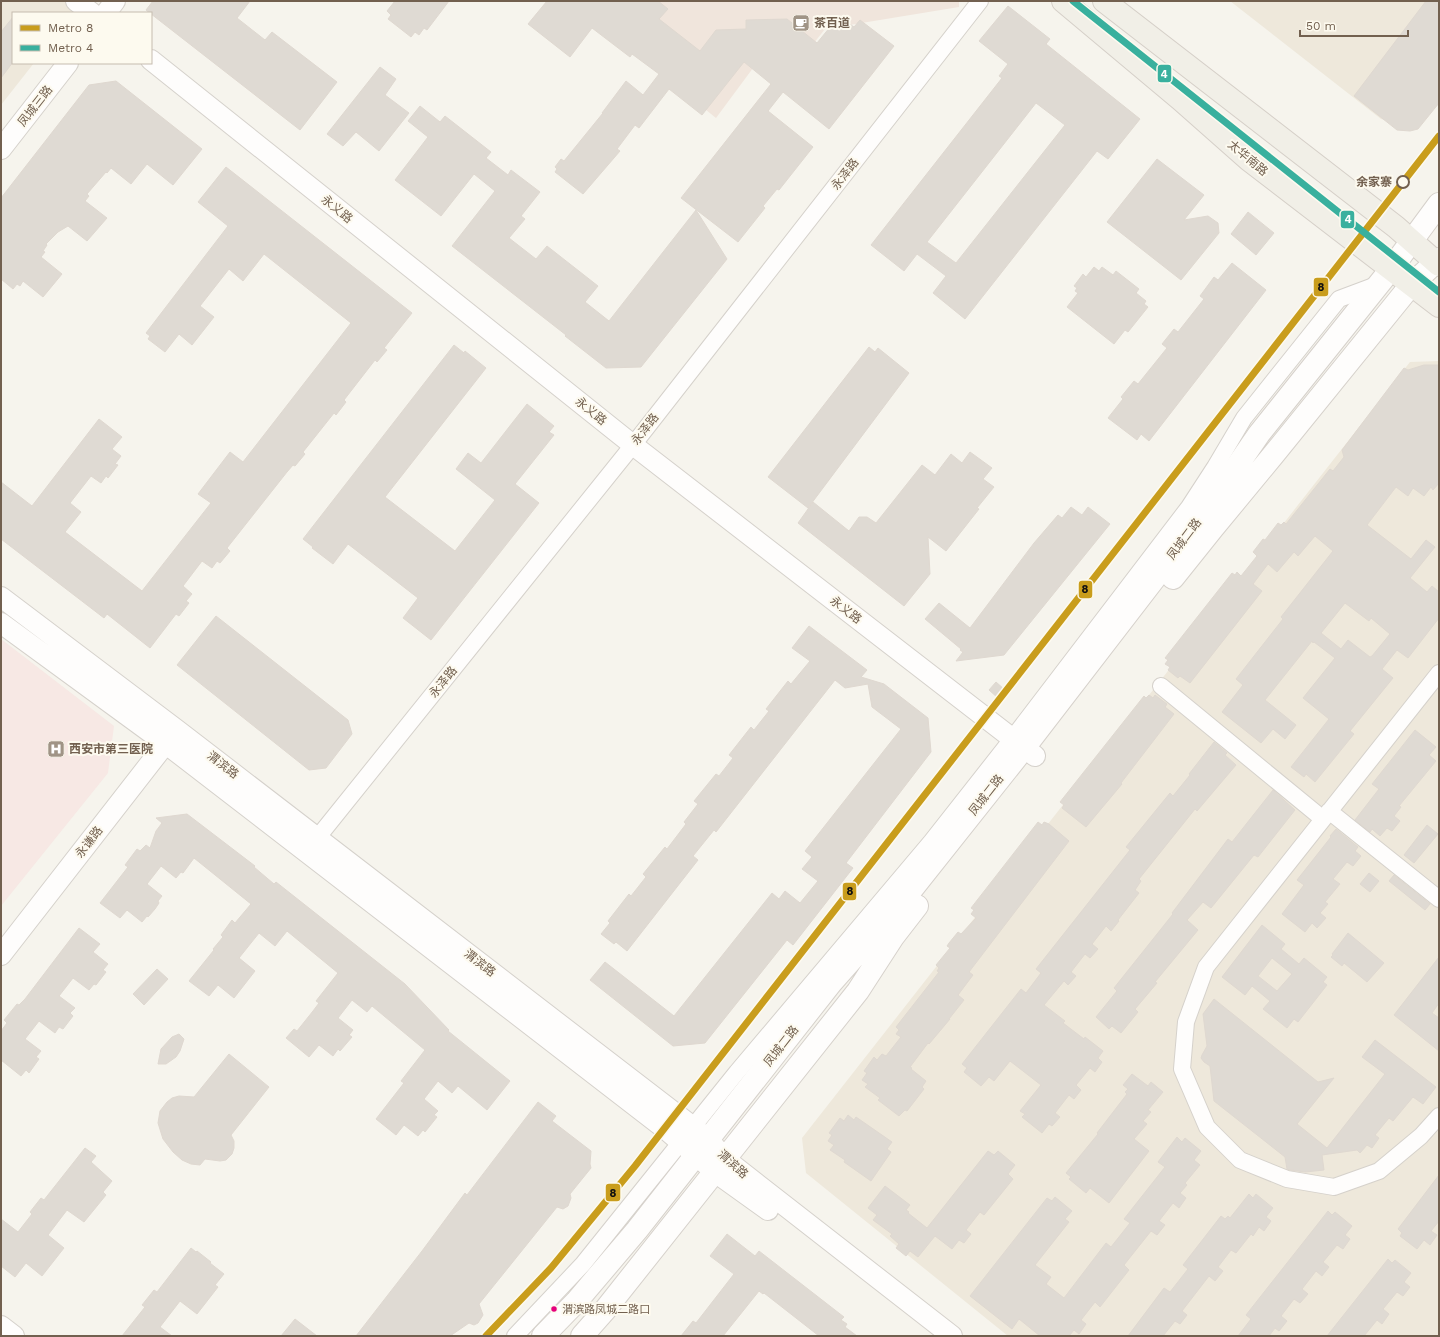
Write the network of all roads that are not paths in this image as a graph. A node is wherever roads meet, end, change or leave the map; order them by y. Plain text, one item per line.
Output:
1 (76, 1) edge
2 (115, 1) edge
3 (980, 1) edge
4 (1063, 1) edge
5 (1104, 1) edge
6 (91, 12) edge
7 (107, 12) edge
8 (152, 61) edge
9 (67, 64) edge
10 (1, 149) edge
11 (1439, 204) edge
12 (1411, 240) junction
13 (1438, 262) edge
14 (1385, 276) junction
15 (1411, 285) junction
16 (1439, 306) edge
17 (633, 445) junction
18 (1, 597) edge
19 (1, 623) edge
20 (1439, 673) edge
21 (1161, 686) dead end
22 (171, 736) junction
23 (1023, 748) junction
24 (1326, 815) junction
25 (312, 845) junction
26 (1439, 899) edge
27 (1, 955) edge
28 (1439, 1116) edge
29 (695, 1141) junction
30 (720, 1165) junction
31 (1, 1326) edge
32 (14, 1336) edge
33 (515, 1336) edge
34 (543, 1336) edge
35 (582, 1336) edge
36 (929, 1336) edge
37 (952, 1336) edge

1 - 6 street
2 - 7 street
3 - 17 street, 永泽路
4 - 14 main road, 太华南路
5 - 12 main road
8 - 17 street, 永义路
9 - 10 street, 凤城三路
11 - 12 main road, 凤城二路
12 - 13 main road
12 - 14 main road, 凤城二路
13 - 15 main road, 凤城二路
14 - 15 main road, 太华南路
14 - 23 main road, 凤城二路
15 - 16 main road, 太华南路
15 - 23 main road, 凤城二路
17 - 23 street, 永义路
17 - 25 street, 永泽路
18 - 22 street, 渭滨路
19 - 22 street, 渭滨路
20 - 24 street
21 - 24 street
22 - 25 street, 渭滨路
22 - 27 street, 永谦路
23 - 29 main road, 凤城二路
23 - 30 main road, 凤城二路
24 - 26 street
24 - 28 street
25 - 29 street, 渭滨路
29 - 30 street, 渭滨路
29 - 33 street
29 - 34 main road, 凤城二路
30 - 35 main road, 凤城二路
30 - 36 street, 渭滨路
30 - 37 street, 渭滨路
31 - 32 street

